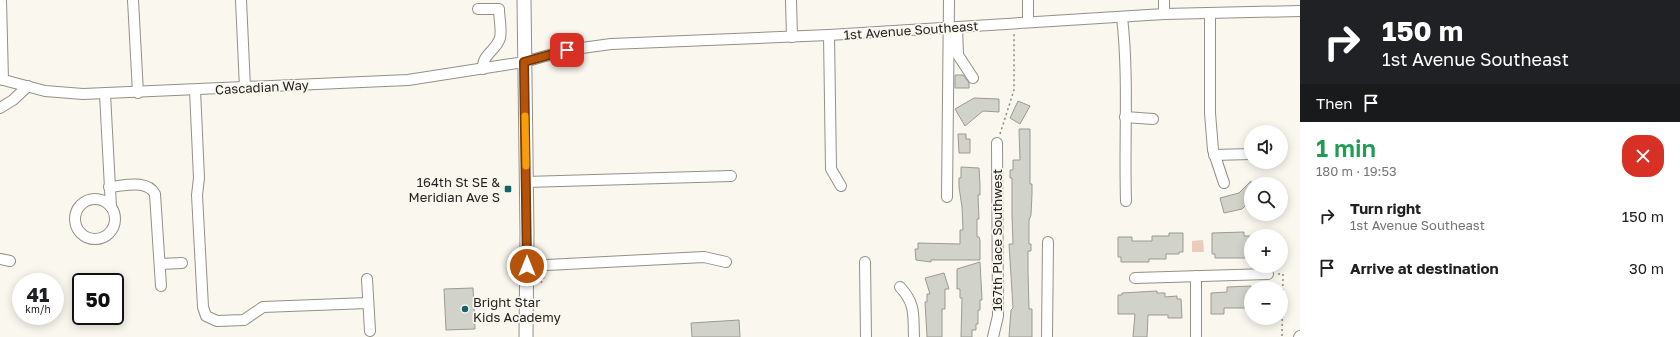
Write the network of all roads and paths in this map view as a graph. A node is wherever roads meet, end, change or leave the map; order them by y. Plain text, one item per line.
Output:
1 (1, 0) edge
2 (133, 0) edge
3 (241, 0) edge
4 (524, 0) edge
5 (791, 0) edge
6 (949, 0) edge
7 (1028, 0) edge
8 (1164, 0) edge
9 (478, 9) dead end
10 (1300, 11) edge
11 (1210, 13) junction
12 (1164, 14) junction
13 (1122, 17) junction
14 (1028, 22) junction
15 (953, 27) junction
16 (1014, 34) dead end
17 (829, 35) junction
18 (792, 37) junction
19 (524, 62) junction
20 (484, 69) junction
21 (973, 78) dead end
22 (2, 80) edge
23 (28, 86) junction
24 (245, 88) junction
25 (195, 90) junction
26 (138, 93) junction
27 (105, 94) junction
28 (0, 108) edge
29 (1125, 118) junction
30 (1153, 119) dead end
31 (996, 143) joint
32 (1214, 154) junction
33 (1244, 154) edge
34 (731, 176) dead end
35 (526, 182) junction
36 (1224, 183) dead end
37 (841, 186) dead end
38 (109, 187) junction
39 (947, 197) dead end
40 (1126, 201) dead end
41 (110, 207) junction
42 (1048, 242) dead end
43 (0, 259) edge
44 (10, 261) dead end
45 (726, 262) dead end
46 (865, 262) dead end
47 (182, 263) dead end
48 (160, 264) junction
49 (527, 266) junction
50 (1268, 274) joint
51 (1196, 276) junction
52 (544, 277) dead end
53 (1134, 278) dead end
54 (367, 279) dead end
55 (541, 283) dead end
56 (161, 286) dead end
57 (900, 287) dead end
58 (368, 303) junction
59 (370, 331) dead end
60 (526, 337) edge
61 (866, 337) edge
62 (914, 337) edge
63 (993, 337) edge
64 (1047, 337) edge
65 (1196, 337) edge
66 (1282, 337) edge

1 - 22 street
2 - 26 street
3 - 24 street
4 - 19 main road
5 - 18 street
6 - 15 street
7 - 14 street
8 - 12 street
9 - 20 street
10 - 11 street, 1st Avenue Southeast
11 - 12 street, 1st Avenue Southeast
11 - 32 street
12 - 13 street, 1st Avenue Southeast
13 - 14 street, 1st Avenue Southeast
13 - 29 street
14 - 15 street, 1st Avenue Southeast
15 - 17 street, 1st Avenue Southeast
15 - 21 street
15 - 39 street
16 - 31 path
17 - 18 street, 1st Avenue Southeast
17 - 37 street
18 - 19 street, 1st Avenue Southeast
19 - 20 street, Cascadian Way
19 - 35 main road
20 - 24 street, Cascadian Way
22 - 23 street, Cascadian Way
23 - 27 street, Cascadian Way
23 - 28 street
24 - 25 street, Cascadian Way
25 - 26 street, Cascadian Way
25 - 58 street
26 - 27 street, Cascadian Way
27 - 38 street
29 - 30 street
29 - 40 street
31 - 63 street, 167th Place Southwest
32 - 33 street
32 - 36 street
34 - 35 street
35 - 49 main road
38 - 41 street
38 - 48 street
41 - 41 street
42 - 64 street
43 - 44 street
45 - 49 street
46 - 61 street
47 - 48 street
48 - 56 street
49 - 60 main road
50 - 51 street
50 - 66 path
51 - 53 street
51 - 65 street
52 - 55 path
54 - 58 street
57 - 62 street
58 - 59 street

